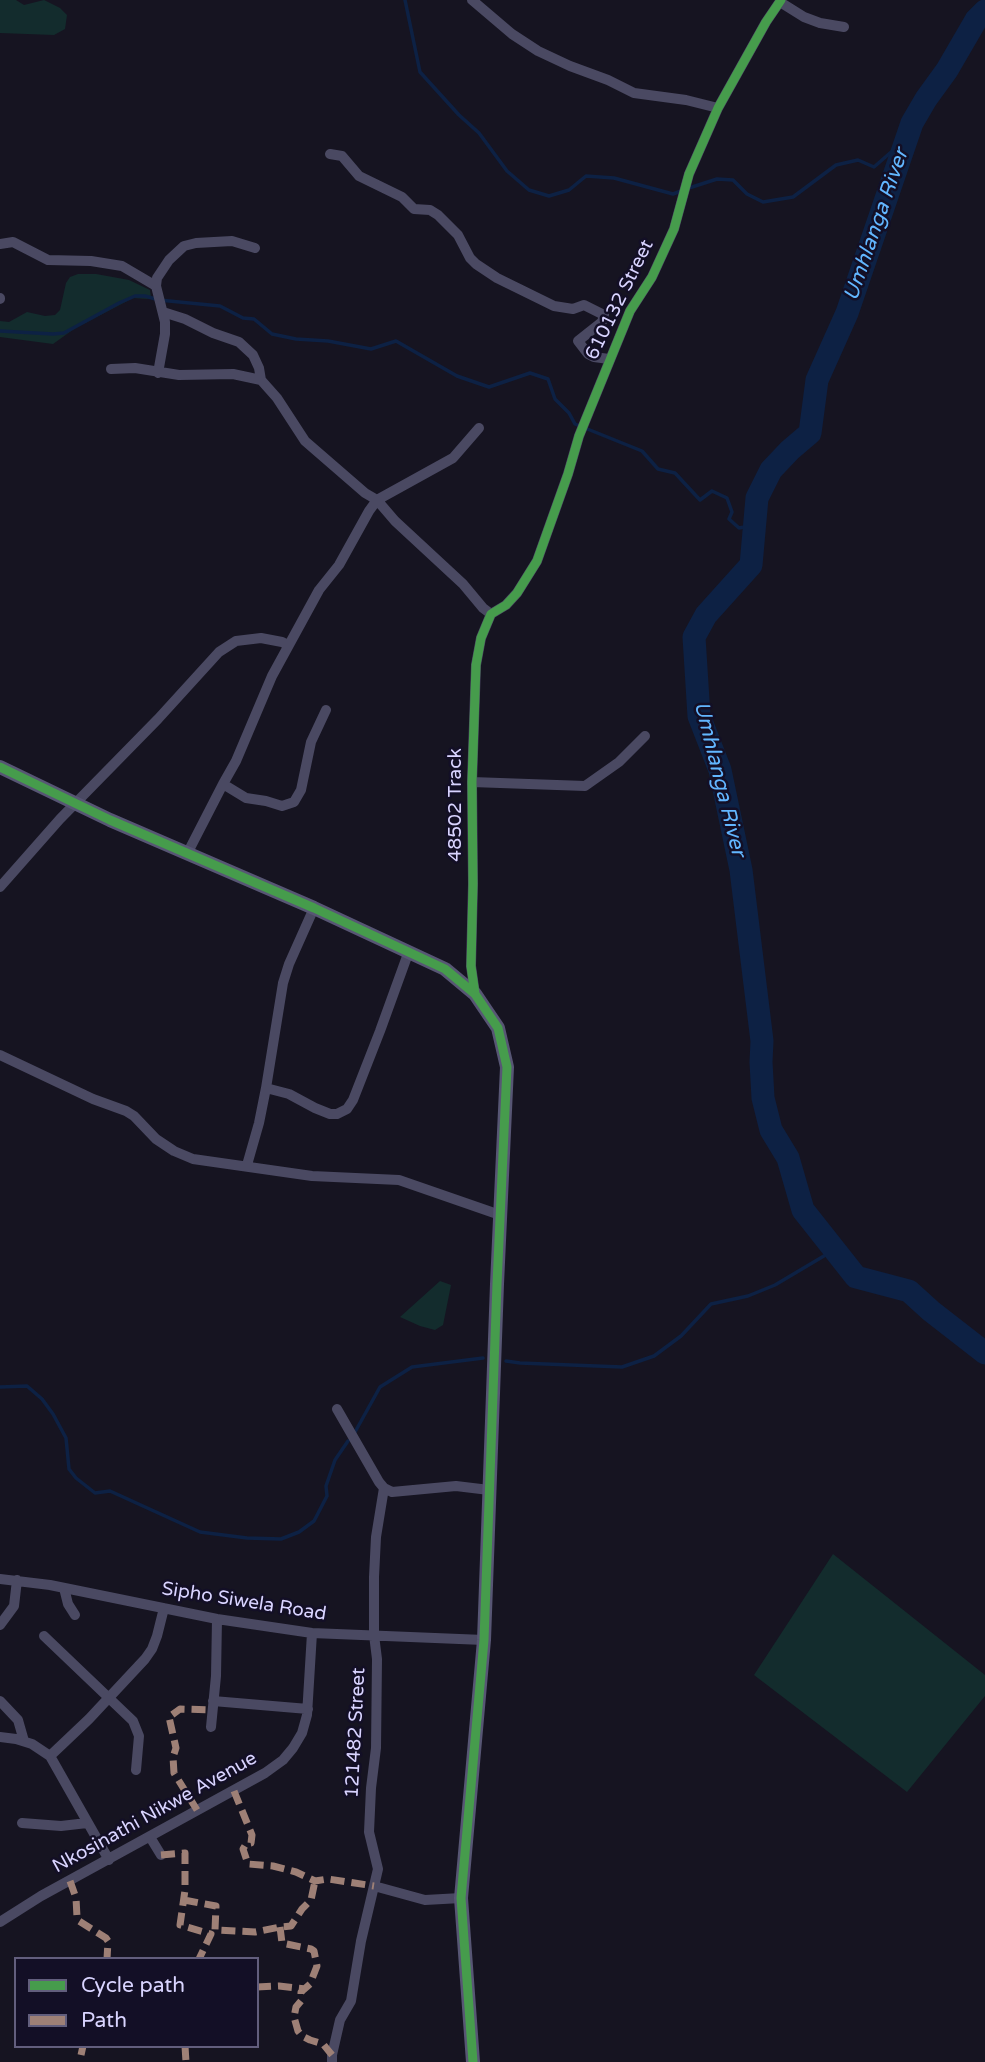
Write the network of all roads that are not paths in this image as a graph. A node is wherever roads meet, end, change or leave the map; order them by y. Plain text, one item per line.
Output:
1 (471, 0) edge
2 (781, 1) edge
3 (845, 27) dead end
4 (718, 108) junction
5 (330, 153) dead end
6 (0, 244) edge
7 (255, 248) dead end
8 (156, 290) junction
9 (163, 312) junction
10 (609, 359) junction
11 (111, 369) dead end
12 (158, 373) junction
13 (261, 380) junction
14 (479, 428) dead end
15 (377, 500) junction
16 (490, 617) junction
17 (288, 645) junction
18 (326, 710) dead end
19 (645, 736) dead end
20 (0, 767) edge
21 (472, 782) junction
22 (223, 784) junction
23 (75, 803) junction
24 (187, 854) junction
25 (0, 887) edge
26 (314, 908) junction
27 (409, 951) junction
28 (475, 994) junction
29 (0, 1055) edge
30 (266, 1088) junction
31 (247, 1165) junction
32 (500, 1215) junction
33 (337, 1409) dead end
34 (384, 1488) junction
35 (489, 1490) junction
36 (0, 1579) edge
37 (17, 1580) junction
38 (64, 1588) junction
39 (164, 1608) junction
40 (75, 1615) dead end
41 (217, 1619) junction
42 (0, 1625) edge
43 (312, 1633) junction
44 (373, 1635) junction
45 (44, 1636) dead end
46 (484, 1640) junction
47 (109, 1698) junction
48 (0, 1700) edge
49 (213, 1701) junction
50 (308, 1709) junction
51 (211, 1727) dead end
52 (0, 1737) edge
53 (24, 1741) junction
54 (50, 1756) junction
55 (136, 1770) dead end
56 (22, 1823) dead end
57 (87, 1823) junction
58 (150, 1837) junction
59 (161, 1855) dead end
60 (109, 1860) junction
61 (374, 1886) junction
62 (461, 1898) junction
63 (0, 1922) edge
64 (332, 2062) edge
65 (473, 2062) edge

1 - 4 street
2 - 3 street
2 - 4 street
4 - 10 street, 610132 Street
5 - 10 street
6 - 8 street
7 - 8 street
8 - 9 street
9 - 12 street
9 - 13 street
10 - 16 street, 610132 Street
11 - 12 street
12 - 13 street
13 - 15 street
14 - 15 street
15 - 16 street
15 - 17 street
16 - 21 street, 48502 Track
17 - 22 street
17 - 23 street
18 - 22 street
19 - 21 street
20 - 23 street
21 - 28 street, 48502 Track
22 - 24 street
23 - 24 street
23 - 25 street
24 - 26 street
26 - 27 street
26 - 30 street
27 - 28 street
27 - 30 street
28 - 32 street
29 - 31 street
30 - 31 street
31 - 32 street
32 - 35 street
33 - 34 street
34 - 35 street
34 - 44 street, 121482 Street
35 - 46 street
36 - 37 street, Sipho Siwela Road
37 - 38 street, Sipho Siwela Road
37 - 42 street
38 - 39 street, Sipho Siwela Road
38 - 40 street
39 - 41 street, Sipho Siwela Road
39 - 47 street
41 - 43 street, Sipho Siwela Road
41 - 49 street
43 - 44 street, Sipho Siwela Road
43 - 50 street, Nkosinathi Nikwe Avenue
44 - 46 street, Sipho Siwela Road
44 - 61 street, 121482 Street
45 - 47 street
46 - 62 street
47 - 54 street
47 - 55 street
48 - 53 street
49 - 50 street
49 - 51 street
50 - 58 street, Nkosinathi Nikwe Avenue
52 - 53 street
53 - 54 street
54 - 57 street
56 - 57 street
57 - 60 street
58 - 59 street
58 - 60 street, Nkosinathi Nikwe Avenue
60 - 63 street, Nkosinathi Nikwe Avenue
61 - 62 street
61 - 64 street, 121482 Street
62 - 65 street

